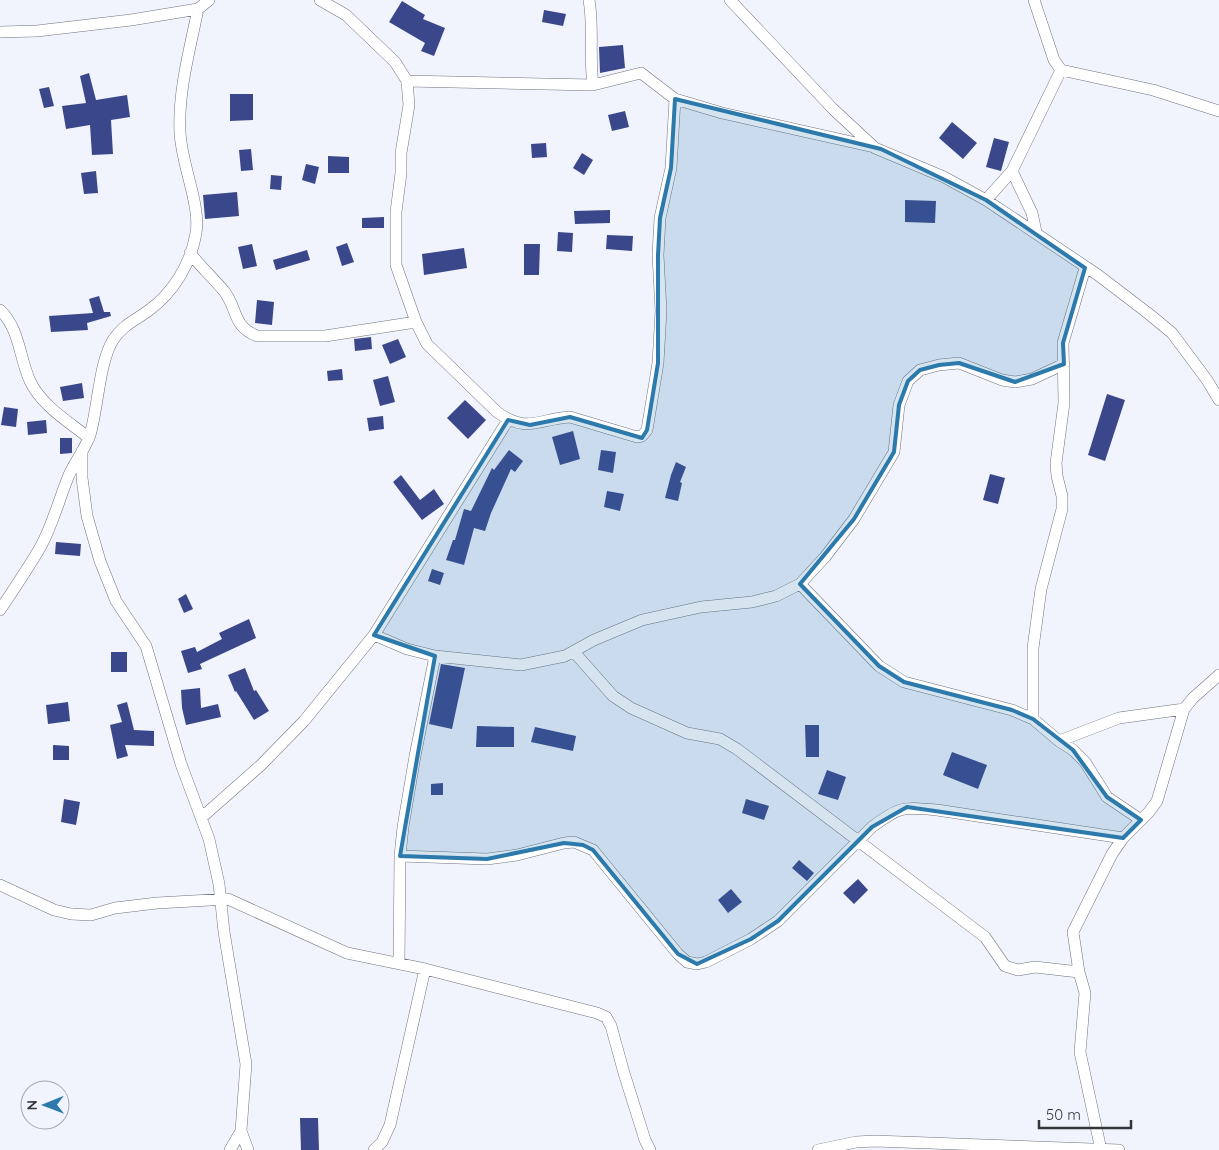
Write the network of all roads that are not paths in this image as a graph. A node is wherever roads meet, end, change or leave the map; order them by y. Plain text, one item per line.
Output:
1 (209, 0) edge
2 (320, 0) edge
3 (589, 0) edge
4 (730, 0) edge
5 (1034, 0) edge
6 (198, 9) junction
7 (0, 32) edge
8 (1062, 70) junction
9 (407, 81) junction
10 (593, 85) junction
11 (675, 99) junction
12 (1219, 111) edge
13 (875, 148) junction
14 (1012, 171) junction
15 (986, 200) junction
16 (1036, 232) junction
17 (190, 253) junction
18 (1085, 268) junction
19 (0, 310) edge
20 (416, 322) junction
21 (1064, 364) junction
22 (1219, 400) edge
23 (508, 420) junction
24 (89, 438) junction
25 (82, 451) junction
26 (800, 584) junction
27 (0, 610) edge
28 (374, 635) junction
29 (574, 652) junction
30 (435, 656) junction
31 (1219, 675) edge
32 (1184, 709) junction
33 (1033, 719) junction
34 (1059, 741) junction
35 (201, 818) junction
36 (1141, 820) junction
37 (1123, 838) junction
38 (858, 840) junction
39 (400, 856) junction
40 (0, 885) edge
41 (221, 898) junction
42 (399, 964) junction
43 (425, 969) junction
44 (1079, 972) junction
45 (241, 1131) junction
46 (895, 1146) edge
47 (230, 1150) edge
48 (248, 1150) edge
49 (374, 1150) edge
50 (650, 1150) edge
51 (818, 1150) edge
52 (1100, 1150) edge
53 (1119, 1150) edge

1 - 6 street
2 - 9 street
3 - 10 street
4 - 13 street
5 - 8 street
6 - 7 street
6 - 17 street
8 - 12 street
8 - 14 street
9 - 10 street
9 - 20 street
10 - 11 street
11 - 13 street
11 - 23 street
13 - 15 street
14 - 15 street
14 - 16 street
15 - 16 street
16 - 18 street
17 - 20 street
17 - 24 street
18 - 21 street
18 - 22 street
19 - 24 street
20 - 23 street
21 - 26 street
21 - 33 street
23 - 28 street
24 - 25 street
25 - 27 street
25 - 35 street
26 - 29 street
26 - 33 street
28 - 30 street
28 - 35 street
29 - 30 street
29 - 38 street
30 - 39 street
31 - 32 street
32 - 34 street
32 - 36 street
33 - 34 street
34 - 36 street
35 - 41 street
36 - 37 street
37 - 38 street
37 - 44 street
38 - 39 street
38 - 44 street
39 - 42 street
40 - 41 street
41 - 42 street
41 - 45 street
42 - 43 street
43 - 49 street
43 - 50 street
44 - 52 street
45 - 47 street
45 - 48 street
46 - 51 street
46 - 52 street
52 - 53 street

